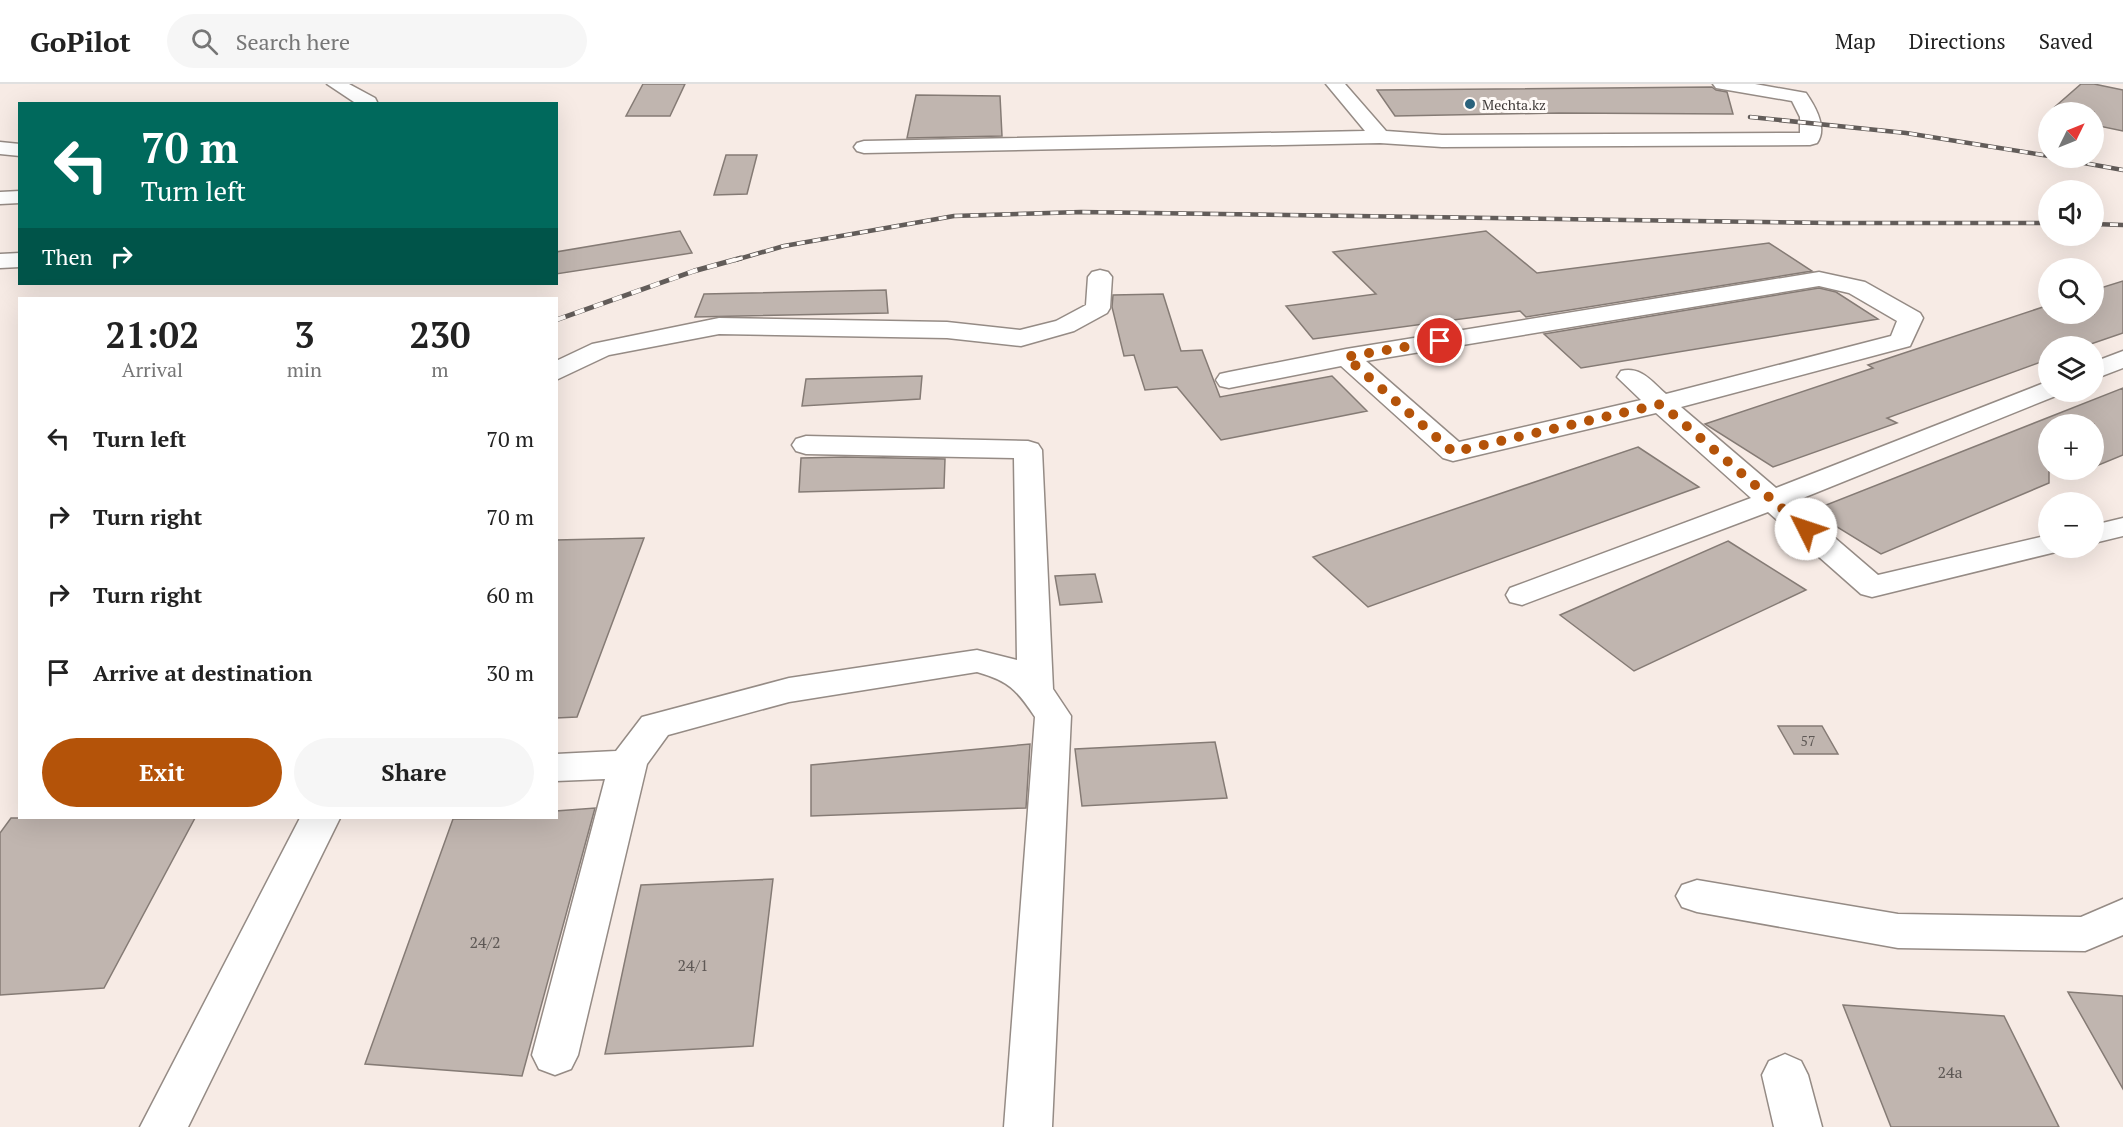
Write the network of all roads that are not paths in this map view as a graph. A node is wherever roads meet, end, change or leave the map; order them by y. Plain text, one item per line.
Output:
1 (336, 84) edge
2 (1335, 84) edge
3 (1722, 84) edge
4 (368, 102) edge
5 (1380, 137) junction
6 (864, 147) dead end
7 (0, 148) edge
8 (18, 150) edge
9 (18, 197) edge
10 (0, 198) edge
11 (18, 260) edge
12 (0, 261) edge
13 (1100, 277) dead end
14 (1346, 357) junction
15 (2123, 359) edge
16 (2104, 367) edge
17 (558, 371) edge
18 (1630, 377) dead end
19 (1229, 380) dead end
20 (2038, 393) edge
21 (1661, 404) junction
22 (806, 445) dead end
23 (1772, 500) junction
24 (2123, 526) edge
25 (2104, 531) edge
26 (2038, 547) edge
27 (1522, 595) dead end
28 (1035, 690) junction
29 (628, 764) junction
30 (558, 768) edge
31 (319, 819) edge
32 (1697, 896) dead end
33 (2123, 916) edge
34 (555, 1055) dead end
35 (1785, 1075) dead end
36 (164, 1127) edge
37 (1028, 1127) edge
38 (1798, 1127) edge

1 - 4 lane
2 - 5 lane
3 - 5 lane
5 - 6 lane
7 - 8 lane
9 - 10 lane
11 - 12 lane
13 - 17 lane
14 - 19 lane
14 - 21 lane
14 - 21 lane
15 - 16 lane
18 - 21 lane
20 - 23 lane
21 - 23 lane
22 - 28 lane
23 - 26 lane
23 - 27 lane
24 - 25 lane
28 - 29 lane
28 - 37 lane
29 - 30 lane
29 - 34 lane
31 - 36 lane
32 - 33 lane
35 - 38 lane

